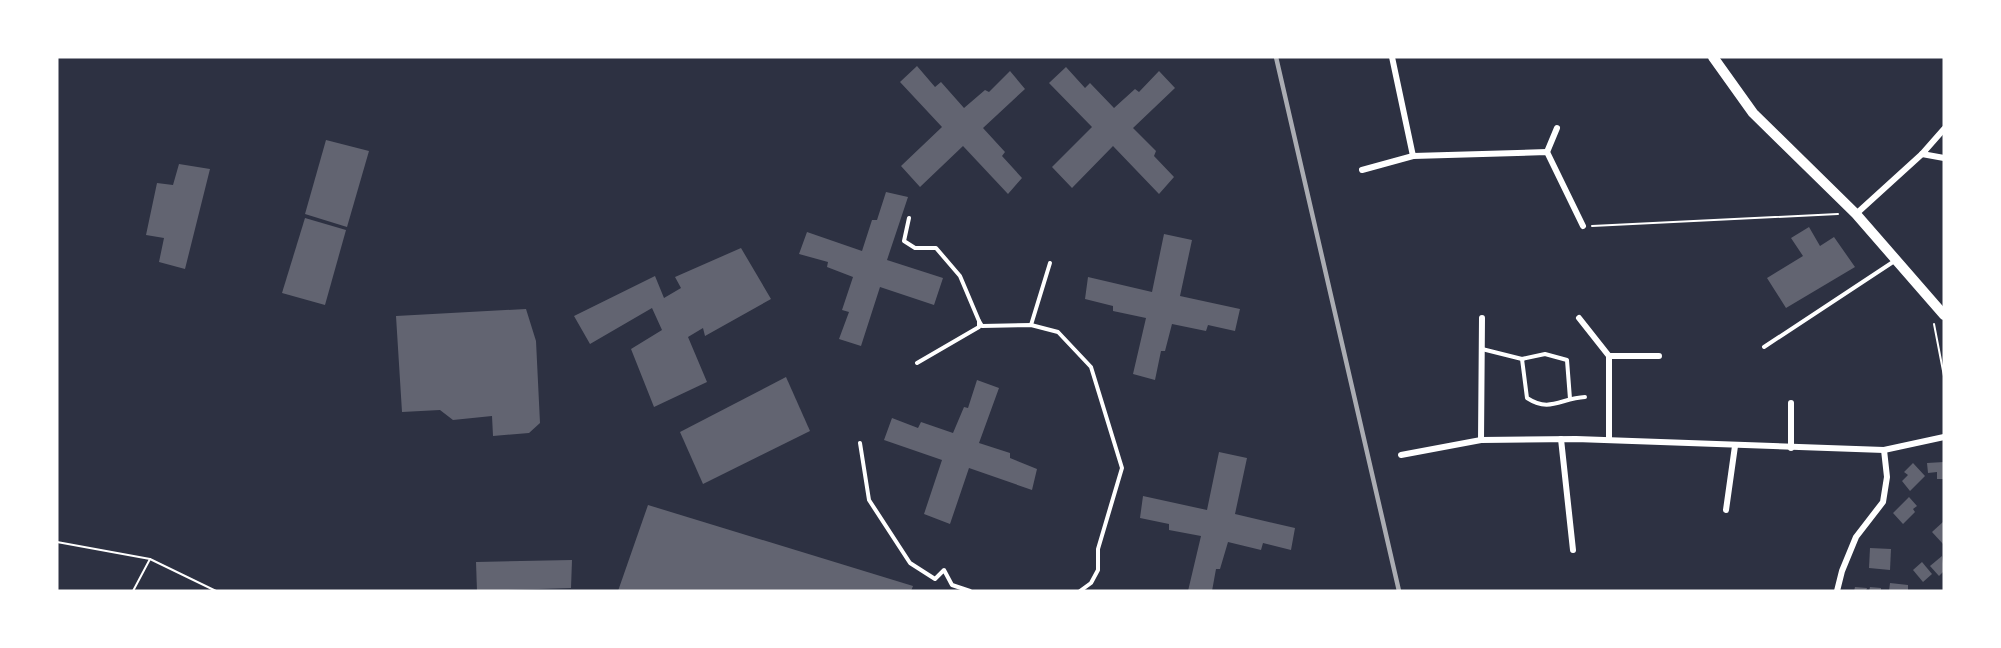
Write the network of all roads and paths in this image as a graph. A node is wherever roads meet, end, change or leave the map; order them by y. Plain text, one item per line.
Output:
1 (1392, 57) edge
2 (1713, 57) edge
3 (1557, 128) dead end
4 (1944, 129) edge
5 (1547, 153) junction
6 (1922, 154) junction
7 (1413, 156) junction
8 (1944, 158) edge
9 (1362, 170) dead end
10 (1856, 214) junction
11 (909, 218) dead end
12 (1583, 226) joint
13 (1898, 259) junction
14 (1050, 263) dead end
15 (1944, 315) edge
16 (1932, 317) dead end
17 (1482, 318) dead end
18 (1579, 318) dead end
19 (979, 321) junction
20 (1031, 325) junction
21 (1764, 348) dead end
22 (1482, 349) junction
23 (1609, 356) junction
24 (1659, 356) dead end
25 (1522, 359) junction
26 (917, 363) dead end
27 (1944, 376) edge
28 (1585, 397) dead end
29 (1570, 399) junction
30 (1791, 403) dead end
31 (1944, 437) edge
32 (1561, 439) junction
33 (1609, 440) junction
34 (1481, 441) junction
35 (860, 443) dead end
36 (1735, 446) junction
37 (1791, 448) junction
38 (1884, 450) junction
39 (1401, 455) dead end
40 (1726, 510) dead end
41 (57, 542) edge
42 (1573, 550) dead end
43 (150, 560) junction
44 (133, 591) edge
45 (216, 591) edge
46 (970, 591) edge
47 (1080, 591) edge
48 (1837, 591) edge

1 - 7 street
2 - 10 main road
3 - 5 street
4 - 6 street
5 - 7 street
5 - 12 street
6 - 8 street
6 - 10 street
7 - 9 street
10 - 12 path
10 - 13 main road
11 - 19 lane
13 - 15 main road
13 - 21 lane
14 - 20 lane
16 - 27 path
17 - 22 street
18 - 23 street
19 - 20 lane
19 - 26 lane
20 - 47 lane
22 - 25 lane
22 - 34 street
23 - 24 street
23 - 33 street
25 - 29 lane
25 - 29 lane
28 - 29 lane
30 - 37 street
31 - 38 street
32 - 33 street
32 - 34 street
32 - 42 street
33 - 36 street
34 - 39 street
35 - 46 lane
36 - 37 street
36 - 40 street
37 - 38 street
38 - 48 street
41 - 43 path
43 - 44 path
43 - 45 path

